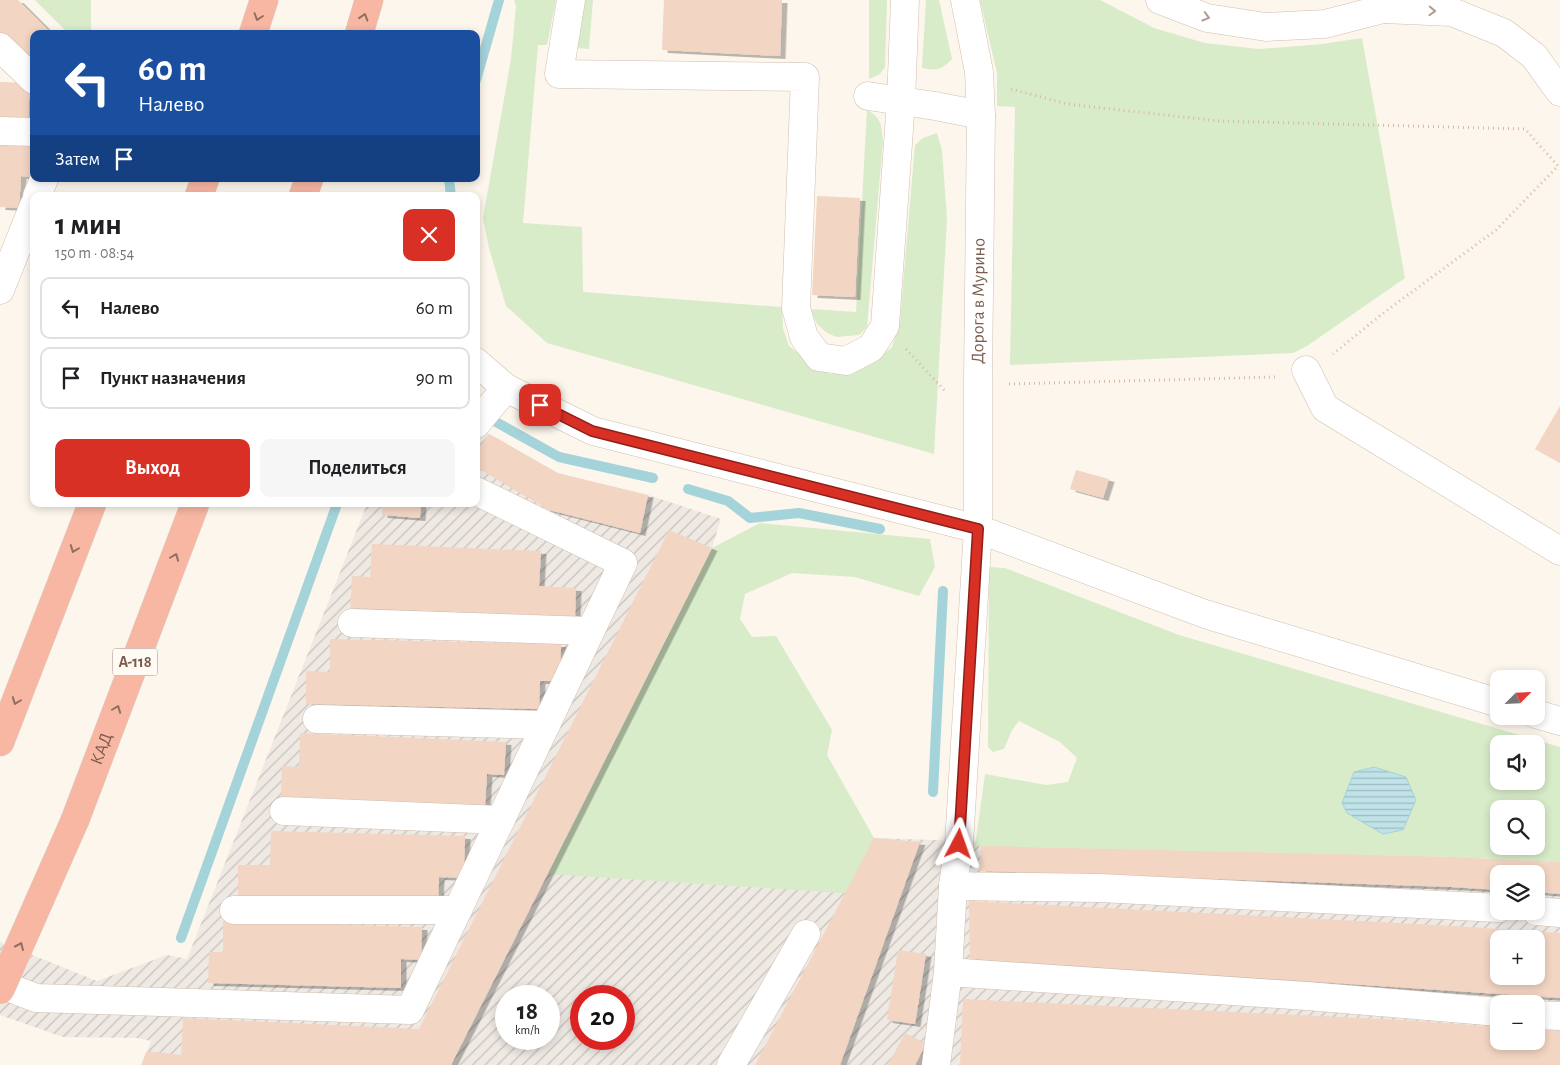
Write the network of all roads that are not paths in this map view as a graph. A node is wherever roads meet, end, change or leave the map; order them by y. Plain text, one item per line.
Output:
1 (264, 0) edge
2 (369, 0) edge
3 (571, 0) edge
4 (905, 0) edge
5 (965, 0) edge
6 (1160, 0) edge
7 (1392, 4) edge
8 (254, 30) edge
9 (359, 30) edge
10 (0, 47) edge
11 (30, 76) edge
12 (1560, 92) edge
13 (868, 96) dead end
14 (901, 101) junction
15 (981, 115) junction
16 (0, 130) edge
17 (30, 132) edge
18 (30, 210) edge
19 (11, 234) edge
20 (0, 290) edge
21 (480, 365) edge
22 (1306, 370) road end
23 (506, 388) junction
24 (480, 419) edge
25 (480, 493) edge
26 (91, 507) edge
27 (194, 507) edge
28 (978, 529) junction
29 (1560, 551) edge
30 (352, 623) dead end
31 (590, 631) junction
32 (1490, 700) edge
33 (1545, 717) edge
34 (317, 719) dead end
35 (1560, 721) edge
36 (546, 725) junction
37 (0, 742) edge
38 (284, 811) dead end
39 (500, 820) junction
40 (953, 886) junction
41 (1490, 908) edge
42 (234, 910) dead end
43 (458, 910) junction
44 (1545, 912) edge
45 (1560, 913) edge
46 (806, 934) dead end
47 (948, 972) junction
48 (0, 984) edge
49 (0, 990) edge
50 (1490, 1011) edge
51 (1545, 1015) edge
52 (1560, 1016) edge
53 (731, 1065) edge
54 (936, 1065) edge

1 -> 8 highway
9 -> 2 highway
3 - 14 street
4 - 14 street
5 - 15 street, Дорога в Мурино
6 -> 7 street
7 -> 12 street
10 - 11 street
13 - 14 street
14 - 15 street
15 - 28 street, Дорога в Мурино
16 - 17 street
18 - 19 street
19 - 20 street
21 - 23 street
22 - 29 street
23 - 24 street
23 - 28 street
25 - 31 street
26 -> 37 highway
49 -> 27 highway, КАД / А-118, bridge
28 - 32 street
28 - 40 street, Дорога в Мурино
30 - 31 street
31 - 36 street
33 - 35 street
34 - 36 street
36 - 39 street
38 - 39 street
39 - 43 street
40 - 41 street
40 - 47 street, Дорога в Мурино
42 - 43 street
43 - 48 street
44 - 45 street
46 - 53 street
47 - 50 street
47 - 54 street, Дорога в Мурино
51 - 52 street

